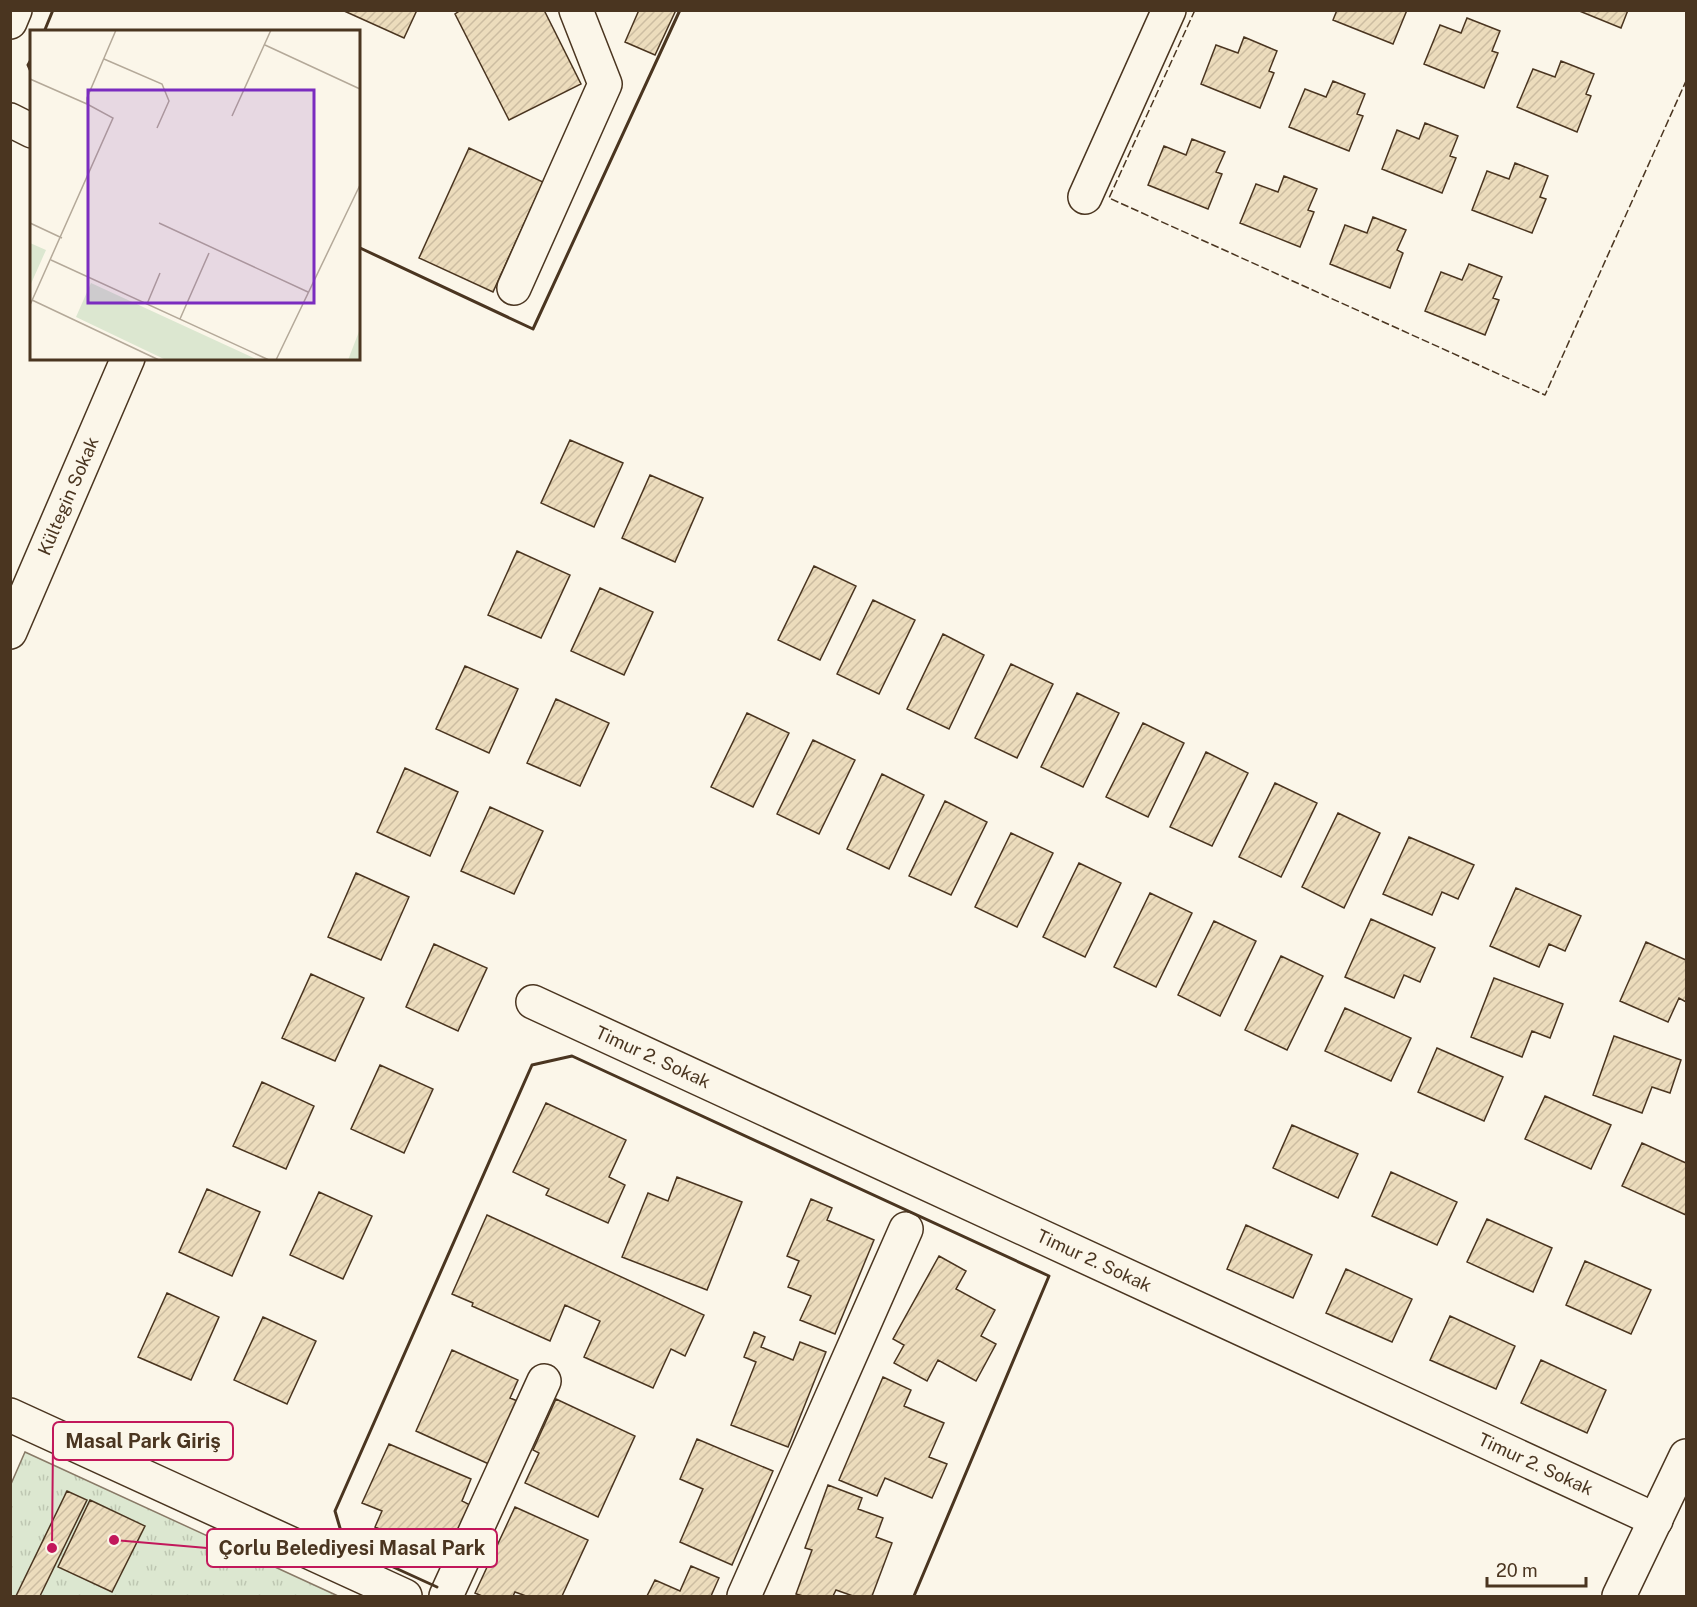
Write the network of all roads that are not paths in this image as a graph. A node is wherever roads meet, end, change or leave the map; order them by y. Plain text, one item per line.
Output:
1 (15, 10) edge
2 (576, 10) edge
3 (1169, 10) edge
4 (10, 22) edge
5 (10, 120) edge
6 (30, 130) edge
7 (1085, 196) dead end
8 (514, 288) dead end
9 (127, 360) edge
10 (10, 632) edge
11 (533, 1002) dead end
12 (906, 1229) dead end
13 (544, 1381) dead end
14 (10, 1415) edge
15 (1686, 1456) edge
16 (1656, 1520) junction
17 (405, 1596) edge
18 (446, 1596) edge
19 (744, 1596) edge
20 (1619, 1596) edge

1 - 4 street
2 - 8 street
3 - 7 street
5 - 6 street
9 - 10 street, Kültegin Sokak
11 - 16 street, Timur 2. Sokak
12 - 19 street
13 - 18 street
14 - 17 street
15 - 16 street
16 - 20 street

